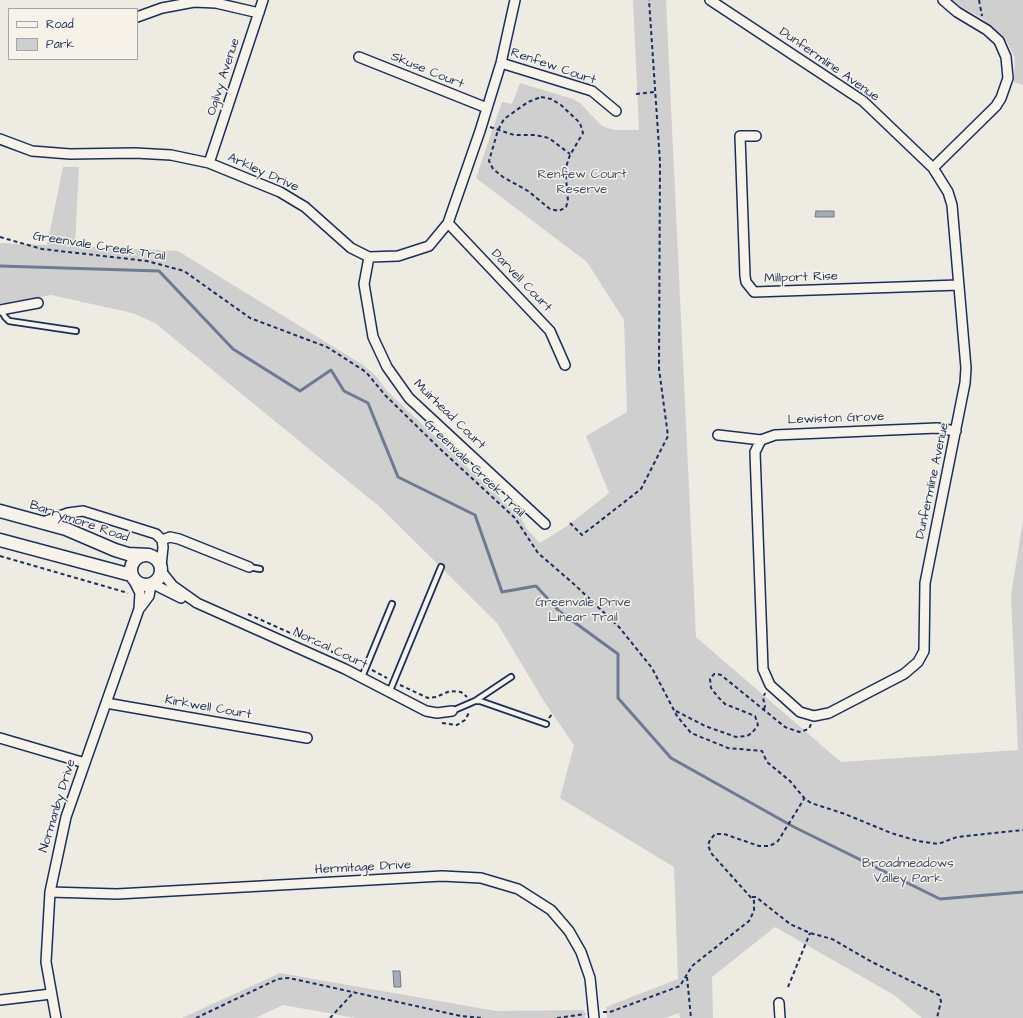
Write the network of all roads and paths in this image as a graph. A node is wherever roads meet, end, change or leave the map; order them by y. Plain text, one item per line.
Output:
1 (263, 0) edge
2 (514, 0) edge
3 (649, 0) edge
4 (710, 0) edge
5 (943, 0) edge
6 (979, 0) edge
7 (259, 14) junction
8 (138, 17) edge
9 (981, 26) junction
10 (359, 57) dead end
11 (501, 63) junction
12 (655, 92) junction
13 (636, 94) dead end
14 (487, 108) junction
15 (616, 110) dead end
16 (487, 126) dead end
17 (498, 130) junction
18 (756, 136) dead end
19 (0, 139) edge
20 (571, 154) junction
21 (209, 163) junction
22 (933, 168) junction
23 (448, 223) junction
24 (0, 237) edge
25 (369, 257) junction
26 (959, 285) junction
27 (38, 303) dead end
28 (1, 310) edge
29 (76, 330) dead end
30 (565, 365) dead end
31 (956, 431) junction
32 (718, 435) dead end
33 (761, 440) junction
34 (0, 511) edge
35 (43, 522) junction
36 (570, 523) dead end
37 (545, 524) dead end
38 (0, 540) edge
39 (162, 540) junction
40 (149, 555) junction
41 (0, 556) edge
42 (162, 565) junction
43 (249, 567) joint
44 (441, 567) dead end
45 (260, 569) dead end
46 (132, 576) junction
47 (152, 584) junction
48 (140, 596) junction
49 (197, 603) junction
50 (392, 604) dead end
51 (139, 609) junction
52 (243, 612) dead end
53 (366, 668) junction
54 (362, 677) junction
55 (511, 677) dead end
56 (394, 682) junction
57 (389, 693) junction
58 (766, 693) dead end
59 (475, 701) junction
60 (106, 703) junction
61 (470, 703) junction
62 (764, 709) junction
63 (676, 711) junction
64 (452, 712) joint
65 (814, 716) junction
66 (546, 724) dead end
67 (0, 738) edge
68 (307, 738) dead end
69 (85, 763) junction
70 (805, 799) junction
71 (1023, 830) edge
72 (50, 892) junction
73 (752, 897) junction
74 (810, 933) junction
75 (687, 975) junction
76 (788, 987) dead end
77 (354, 992) junction
78 (51, 994) junction
79 (0, 1000) edge
80 (779, 1003) dead end
81 (594, 1015) edge
82 (461, 1017) edge
83 (56, 1018) edge
84 (196, 1018) edge
85 (330, 1018) edge
86 (483, 1018) edge
87 (557, 1018) edge
88 (691, 1018) edge
89 (780, 1018) edge
90 (937, 1018) edge

1 - 7 street, Ogilvy Avenue
2 - 11 street, Arkley Drive
3 - 12 path
4 - 22 street, Dunfermline Avenue
5 - 9 street
6 - 9 path
7 - 8 street
7 - 21 street, Ogilvy Avenue
9 - 22 street
10 - 14 street, Skuse Court
11 - 14 street, Arkley Drive
11 - 15 street, Renfew Court
12 - 13 path
12 - 36 path
14 - 23 street, Arkley Drive
16 - 17 path
17 - 20 path
17 - 20 path
17 - 20 path
18 - 26 street, Millport Rise
19 - 21 street, Arkley Drive
21 - 25 street, Arkley Drive
22 - 26 street, Dunfermline Avenue
23 - 25 street, Arkley Drive
23 - 30 street, Darvell Court
24 - 63 path, Greenvale Creek Trail
25 - 37 street, Muirhead Court
26 - 31 street, Dunfermline Avenue
27 - 28 street
28 - 29 lane
31 - 33 street, Lewiston Grove
31 - 65 street, Dunfermline Avenue
32 - 33 street, Lewiston Grove
33 - 65 street
34 - 35 street, Barrymore Road
35 - 39 street
35 - 40 street, Barrymore Road
38 - 46 street
39 - 42 street
39 - 43 street
40 - 42 street
40 - 46 street
41 - 48 path
42 - 47 street
42 - 49 street, Norcal Court
43 - 45 lane
44 - 56 lane
46 - 47 street
46 - 48 street, Normanby Drive
47 - 49 street, Norcal Court
47 - 51 street, Normanby Drive
48 - 51 street, Normanby Drive
49 - 54 street, Norcal Court
50 - 53 lane
51 - 60 street, Normanby Drive
52 - 53 path
53 - 54 lane
53 - 56 path
54 - 57 street, Norcal Court
55 - 59 lane
56 - 57 lane
56 - 61 path
57 - 64 street, Norcal Court
58 - 62 path
59 - 61 lane
59 - 66 lane
60 - 68 street, Kirkwell Court
60 - 69 street, Normanby Drive
61 - 64 lane
62 - 63 path
62 - 65 path
63 - 70 path, Greenvale Creek Trail
67 - 69 street
69 - 72 street, Normanby Drive
70 - 71 path, Greenvale Creek Trail
70 - 73 path
72 - 78 street, Normanby Drive
72 - 81 street, Hermitage Drive
73 - 74 path
73 - 75 path
74 - 76 path
74 - 90 path
75 - 81 path
75 - 88 path
77 - 82 path
77 - 84 path
77 - 85 path
78 - 79 street
78 - 83 street, Normanby Drive
80 - 89 street
81 - 87 path
82 - 86 path

